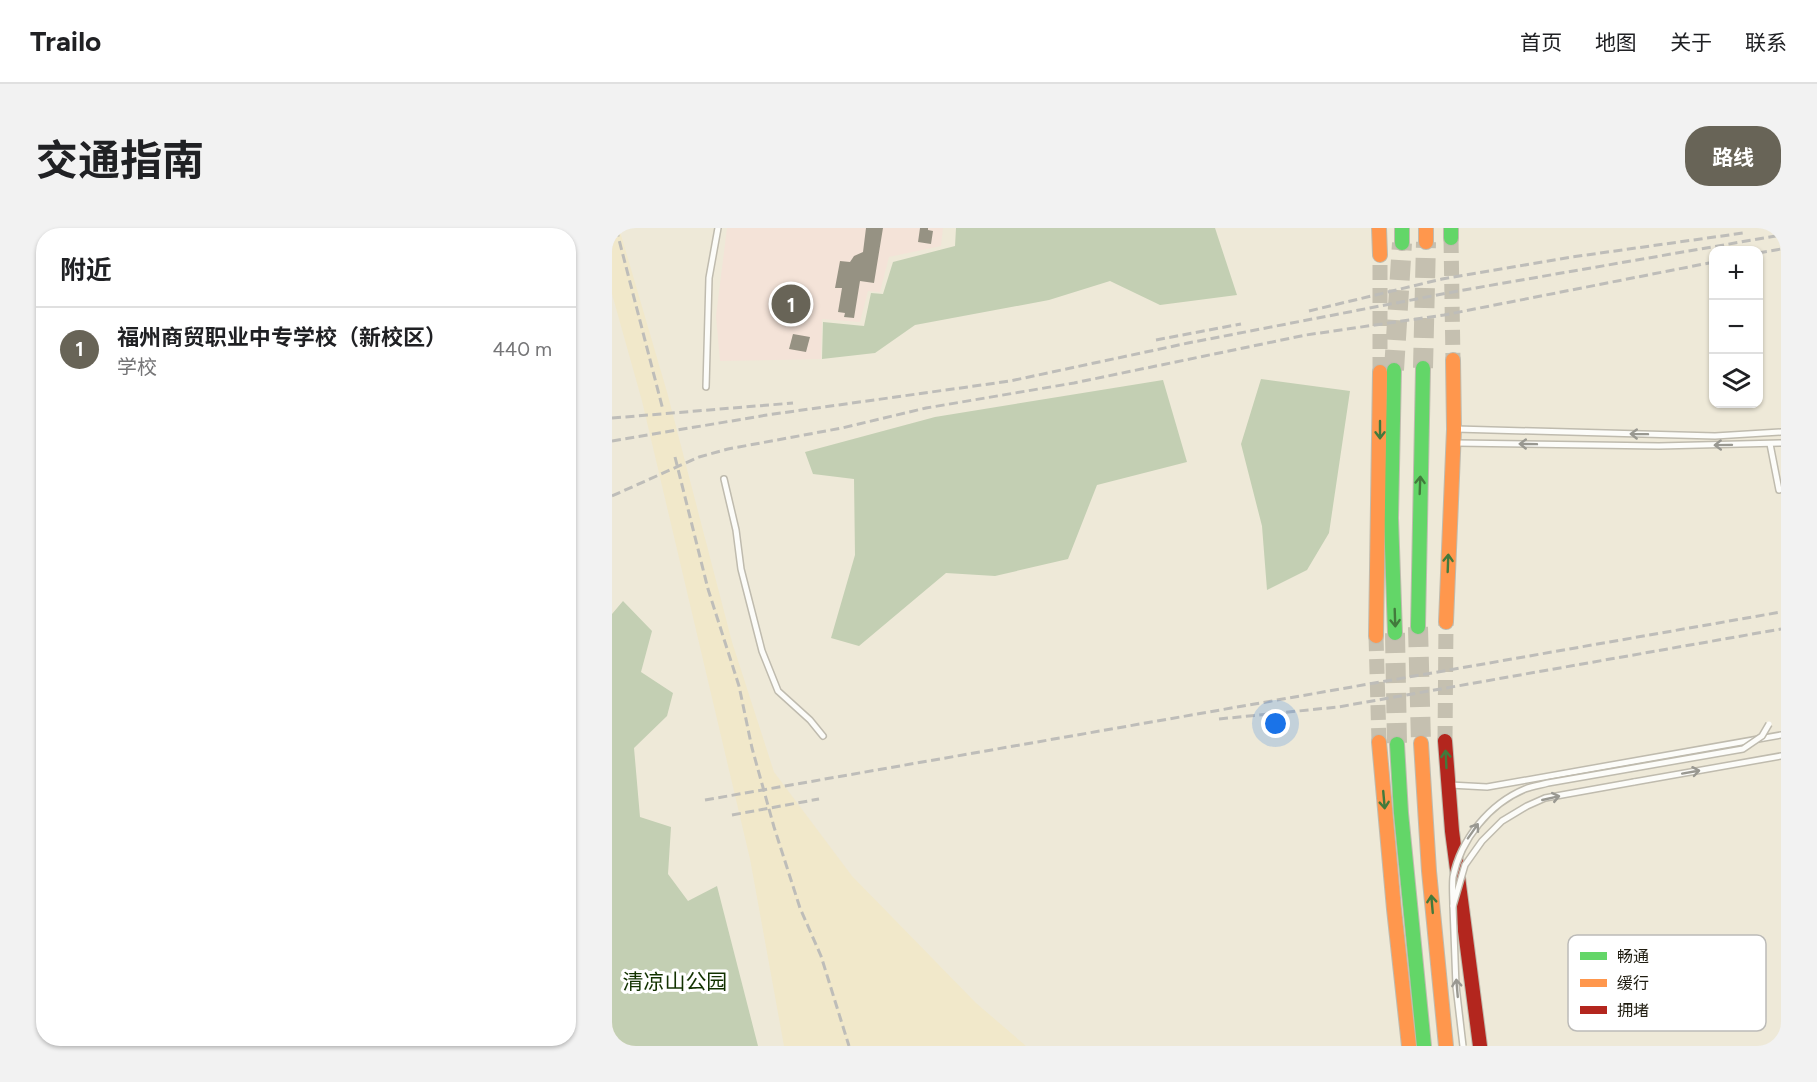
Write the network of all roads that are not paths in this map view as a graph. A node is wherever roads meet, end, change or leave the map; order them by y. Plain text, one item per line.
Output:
1 (718, 228) edge
2 (1379, 228) edge
3 (1402, 228) edge
4 (1402, 243) tunnel mouth
5 (1380, 255) tunnel mouth
6 (1453, 360) tunnel mouth
7 (1423, 368) tunnel mouth
8 (706, 387) dead end
9 (1781, 432) edge
10 (1454, 436) junction
11 (1781, 443) edge
12 (1770, 444) junction
13 (724, 479) dead end
14 (1779, 490) dead end
15 (1446, 622) tunnel mouth
16 (1418, 627) tunnel mouth
17 (1395, 633) tunnel mouth
18 (1376, 636) tunnel mouth
19 (1769, 724) dead end
20 (1781, 735) edge
21 (823, 736) dead end
22 (1445, 741) tunnel mouth
23 (1379, 742) tunnel mouth
24 (1421, 743) tunnel mouth
25 (1397, 744) tunnel mouth
26 (1781, 756) edge
27 (1448, 785) junction
28 (1453, 906) junction
29 (1409, 1046) edge
30 (1424, 1046) edge
31 (1446, 1046) edge
32 (1463, 1046) edge
33 (1480, 1046) edge

1 - 8 lane
2 - 5 main road
3 - 4 main road
6 - 10 main road
16 -> 7 main road
9 -> 10 lane
12 -> 10 lane
15 -> 10 main road
11 - 12 lane
12 - 14 lane
13 - 21 lane
17 - 18 main road
28 -> 19 lane, bridge
20 - 27 lane
27 -> 22 main road
23 -> 29 main road
31 -> 24 main road
25 - 30 main road
28 -> 26 lane, bridge
27 - 33 main road
32 -> 28 lane, bridge

